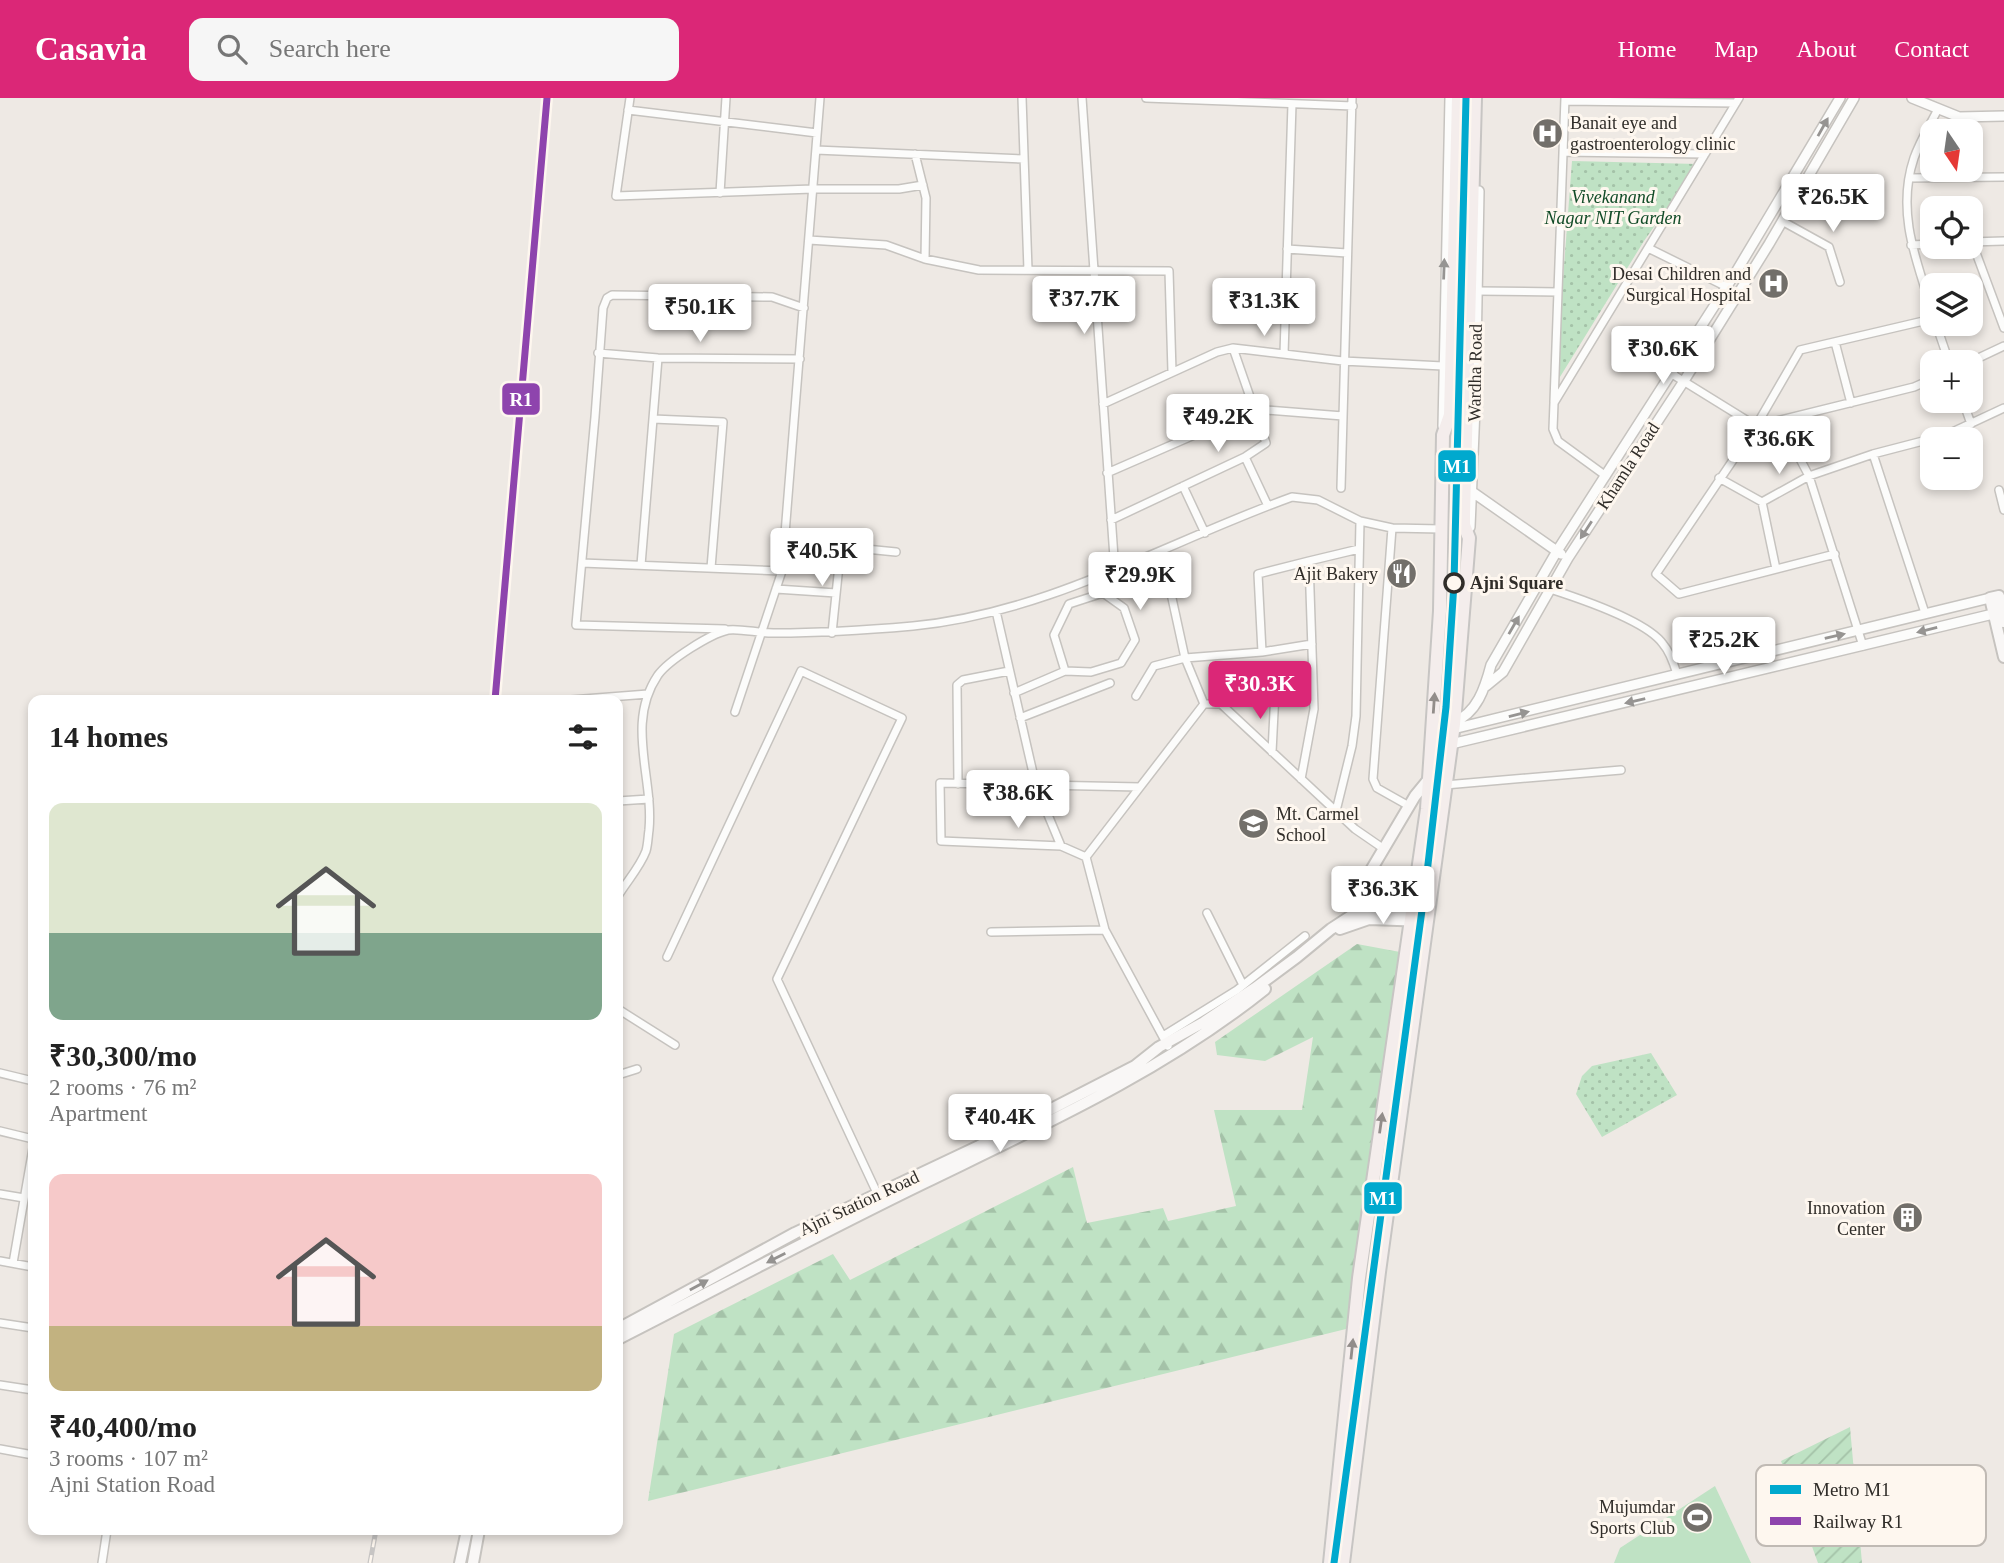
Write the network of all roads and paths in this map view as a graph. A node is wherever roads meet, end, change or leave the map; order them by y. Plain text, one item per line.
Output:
1 (630, 98) edge
2 (726, 98) edge
3 (820, 98) edge
4 (1022, 98) edge
5 (1082, 98) edge
6 (1147, 98) edge
7 (1450, 98) edge
8 (1458, 98) edge
9 (1475, 98) edge
10 (1480, 98) edge
11 (1839, 98) edge
12 (1854, 98) edge
13 (1912, 98) edge
14 (1565, 100) edge
15 (1737, 100) edge
16 (1930, 101) edge
17 (1352, 102) edge
18 (1292, 104) junction
19 (1938, 109) junction
20 (628, 110) junction
21 (2004, 116) edge
22 (723, 122) junction
23 (817, 133) junction
24 (816, 150) junction
25 (1563, 152) junction
26 (915, 154) junction
27 (1705, 154) junction
28 (1024, 159) junction
29 (2004, 177) edge
30 (1909, 178) junction
31 (923, 185) junction
32 (813, 189) junction
33 (720, 193) junction
34 (1782, 221) junction
35 (809, 240) junction
36 (2004, 241) edge
37 (1983, 242) edge
38 (1911, 245) junction
39 (1920, 245) edge
40 (1648, 248) junction
41 (1287, 249) junction
42 (1348, 253) junction
43 (925, 258) junction
44 (1978, 259) edge
45 (1028, 270) junction
46 (1094, 270) junction
47 (1920, 273) edge
48 (1840, 282) dead end
49 (1727, 287) junction
50 (1477, 291) junction
51 (1558, 292) junction
52 (804, 308) junction
53 (1920, 323) edge
54 (2004, 328) edge
55 (1835, 342) junction
56 (2004, 346) edge
57 (1233, 348) junction
58 (598, 353) junction
59 (1284, 354) junction
60 (1983, 356) edge
61 (658, 358) junction
62 (800, 359) junction
63 (1343, 361) junction
64 (1443, 366) junction
65 (1172, 372) junction
66 (1672, 374) junction
67 (1684, 381) junction
68 (1920, 384) edge
69 (1851, 402) junction
70 (1554, 403) junction
71 (1102, 404) junction
72 (2004, 408) edge
73 (1254, 409) junction
74 (1967, 413) edge
75 (1343, 416) junction
76 (653, 419) junction
77 (1971, 424) junction
78 (1755, 426) junction
79 (1443, 435) junction
80 (1873, 454) junction
81 (1245, 457) junction
82 (1107, 473) junction
83 (1606, 476) junction
84 (1810, 476) junction
85 (1719, 478) junction
86 (1183, 486) junction
87 (1341, 488) dead end
88 (1999, 490) dead end
89 (1471, 491) junction
90 (1762, 502) junction
91 (1268, 506) junction
92 (2004, 510) edge
93 (1111, 520) junction
94 (1360, 521) junction
95 (1392, 528) junction
96 (1441, 529) junction
97 (1205, 533) junction
98 (1469, 538) junction
99 (785, 541) junction
100 (841, 546) junction
101 (1359, 549) junction
102 (1164, 550) junction
103 (1557, 551) junction
104 (896, 552) dead end
105 (1835, 554) junction
106 (1568, 558) junction
107 (1309, 561) junction
108 (582, 563) junction
109 (641, 565) junction
110 (711, 568) junction
111 (1776, 569) junction
112 (782, 571) junction
113 (1115, 572) junction
114 (1085, 582) junction
115 (776, 589) junction
116 (1550, 589) junction
117 (836, 593) junction
118 (1998, 596) edge
119 (1091, 597) junction
120 (996, 611) junction
121 (1925, 613) junction
122 (2001, 615) edge
123 (729, 630) junction
124 (1860, 630) junction
125 (832, 633) junction
126 (762, 634) junction
127 (1312, 644) junction
128 (1863, 646) junction
129 (1262, 652) junction
130 (2004, 657) edge
131 (1185, 659) junction
132 (1009, 670) junction
133 (1065, 671) junction
134 (1677, 674) junction
135 (1110, 683) dead end
136 (1486, 686) junction
137 (1313, 690) junction
138 (1275, 692) junction
139 (648, 694) junction
140 (1014, 694) junction
141 (623, 696) edge
142 (1136, 696) dead end
143 (1204, 704) junction
144 (1221, 704) junction
145 (735, 712) dead end
146 (1020, 718) junction
147 (1482, 723) junction
148 (1453, 726) junction
149 (1484, 736) junction
150 (1451, 744) junction
151 (1272, 752) junction
152 (1621, 770) dead end
153 (1301, 779) junction
154 (1429, 779) junction
155 (958, 784) junction
156 (1445, 785) junction
157 (1036, 786) junction
158 (1140, 787) junction
159 (649, 799) junction
160 (623, 801) edge
161 (1409, 806) junction
162 (1336, 811) junction
163 (1061, 846) junction
164 (1384, 849) junction
165 (1086, 858) junction
166 (623, 887) edge
167 (1207, 913) dead end
168 (1411, 916) junction
169 (1427, 917) junction
170 (1347, 920) junction
171 (1105, 930) junction
172 (991, 932) dead end
173 (1305, 936) dead end
174 (667, 957) dead end
175 (1243, 985) junction
176 (623, 1012) edge
177 (1167, 1044) junction
178 (675, 1045) dead end
179 (636, 1069) dead end
180 (0, 1073) edge
181 (623, 1073) edge
182 (28, 1080) edge
183 (0, 1131) edge
184 (28, 1138) edge
185 (28, 1176) edge
186 (0, 1194) edge
187 (883, 1195) junction
188 (24, 1198) junction
189 (795, 1233) junction
190 (801, 1245) junction
191 (0, 1261) edge
192 (13, 1264) junction
193 (28, 1266) edge
194 (682, 1301) junction
195 (0, 1323) edge
196 (28, 1327) edge
197 (623, 1327) edge
198 (623, 1336) edge
199 (0, 1385) edge
200 (28, 1389) edge
201 (0, 1449) edge
202 (28, 1454) edge
203 (106, 1535) edge
204 (466, 1535) edge
205 (478, 1535) edge
206 (102, 1563) edge
207 (460, 1563) edge
208 (473, 1563) edge
209 (1330, 1563) edge
210 (1343, 1563) edge

1 - 20 street
2 - 22 street
3 - 23 street
4 - 28 street
5 - 46 street
6 - 18 street
64 -> 7 street, Wardha Road
8 - 79 highway
9 - 98 highway
10 - 50 street, Wardha Road
49 -> 11 street, Khamla Road
12 - 34 street, Khamla Road
13 - 16 street
14 - 15 street
14 - 25 street
15 - 27 street
16 - 19 street
17 - 18 street
17 - 42 street
18 - 41 street
19 - 21 street
19 - 30 street
20 - 22 street
20 - 33 street
22 - 23 street
22 - 33 street
23 - 24 street
24 - 26 street
24 - 32 street
25 - 27 street
25 - 51 street
26 - 28 street
26 - 31 street
27 - 40 street
28 - 45 street
29 - 30 street
30 - 38 street
31 - 32 street
31 - 43 street
32 - 33 street
32 - 35 street
34 - 48 street
34 - 67 street, Khamla Road
35 - 43 street
35 - 52 street
36 - 37 street
38 - 39 street
38 - 47 street
40 - 49 street
40 - 70 street
41 - 42 street
41 - 59 street
42 - 63 street
43 - 45 street
44 - 54 street
45 - 46 street
46 - 65 street
46 - 71 street
49 - 66 street, Khamla Road
50 - 51 street
50 - 89 street, Wardha Road
51 - 70 street
52 - 58 street
52 - 62 street
53 - 55 street
55 - 69 street
55 - 78 street
56 - 60 street
57 - 59 street
57 - 65 street
57 - 73 street
58 - 61 street
58 - 108 street
59 - 63 street
61 - 62 street
61 - 76 street
62 - 99 street
63 - 64 street
63 - 75 street
64 - 79 street, Wardha Road
65 - 71 street
66 - 67 street
66 - 83 street, Khamla Road
67 - 78 street
67 -> 106 street, Khamla Road
68 - 69 street
69 - 78 street
70 - 83 street
71 - 82 street
72 - 77 street
73 - 75 street
73 - 81 street
73 - 82 street
74 - 77 street
75 - 87 street
76 - 109 street
76 - 110 street
77 - 80 street
78 - 84 street
78 - 85 street
79 - 96 highway, Wardha Road
80 - 84 street
80 - 121 street
81 - 86 street
81 - 91 street
82 - 93 street
83 - 103 street, Khamla Road
84 - 90 street
84 - 105 street
85 - 90 street
85 - 111 street
86 - 93 street
86 - 97 street
88 - 92 street
89 - 98 street, Wardha Road
89 - 103 street
90 - 111 street
91 - 94 street
91 - 97 street
93 - 113 street
94 - 95 street
94 - 101 street
95 - 96 street
95 - 161 street
154 -> 96 highway, Wardha Road
97 - 102 street
98 - 148 highway, Wardha Road
99 - 100 street
99 - 112 street
100 - 104 street
100 - 117 street
101 - 107 street
101 - 162 street
102 - 113 street
102 - 131 street
103 - 106 street
136 -> 103 street, Khamla Road
105 - 111 street
105 - 124 street
106 - 116 street, Khamla Road
107 - 127 street
107 - 129 street
108 - 109 street
108 - 123 street
109 - 110 street
110 - 112 street
112 - 115 street
113 - 114 street
114 - 119 street
114 - 120 street
115 - 117 street
115 - 126 street
116 - 134 street
116 - 136 street, Khamla Road
117 - 125 street
118 - 121 street
118 - 122 main road
119 - 133 street
119 - 133 street
120 - 125 street
120 - 132 street
121 - 124 street
122 -> 128 street
122 - 130 main road
123 - 126 street
123 - 139 street
124 - 128 street
134 -> 124 street
125 - 126 street
126 - 145 street
127 - 129 street
127 - 137 street
128 -> 149 street
129 - 131 street
131 - 142 street
131 - 143 street
132 - 140 street
132 - 155 street
133 - 140 street
147 -> 134 street
135 - 146 street
136 - 148 street, Khamla Road
137 - 138 street
137 - 153 street
138 - 144 street
138 - 151 street
139 - 141 street
139 - 159 street
140 - 146 street
143 - 144 street
143 - 158 street
144 - 151 street
146 - 157 street
147 - 148 street
147 - 149 street
148 - 150 highway, Wardha Road
149 - 150 street
150 - 156 highway, Wardha Road
151 - 153 street
152 - 156 street
153 - 162 street
154 - 161 main road
154 - 168 highway, Wardha Road
155 - 157 street
155 - 163 street
156 - 169 highway, Wardha Road
157 - 158 street
157 - 163 street
158 - 165 street
159 - 160 street
159 - 166 street
161 - 164 main road
162 - 164 street
163 - 165 street
164 - 170 main road
165 - 171 street
167 - 175 street
168 - 169 main road
168 - 170 main road
168 - 170 main road
209 -> 168 highway, Wardha Road
169 - 210 highway, Wardha Road
170 - 177 main road, Ajni Station Road
171 - 172 street
171 - 177 street
173 - 175 street
174 - 187 street
175 - 177 street
176 - 178 street
177 - 187 main road, Ajni Station Road
179 - 181 street
180 - 182 street
183 - 184 street
185 - 188 street
186 - 188 street
187 - 189 main road, Ajni Station Road
187 - 190 main road, Ajni Station Road
188 - 192 street
189 - 190 main road
194 -> 189 main road, Ajni Station Road
190 -> 194 main road, Ajni Station Road
191 - 192 street
192 - 193 street
194 - 197 main road, Ajni Station Road
194 - 198 main road, Ajni Station Road
195 - 196 street
199 - 200 street
201 - 202 street
203 - 206 street
204 - 207 main road
205 - 208 main road

